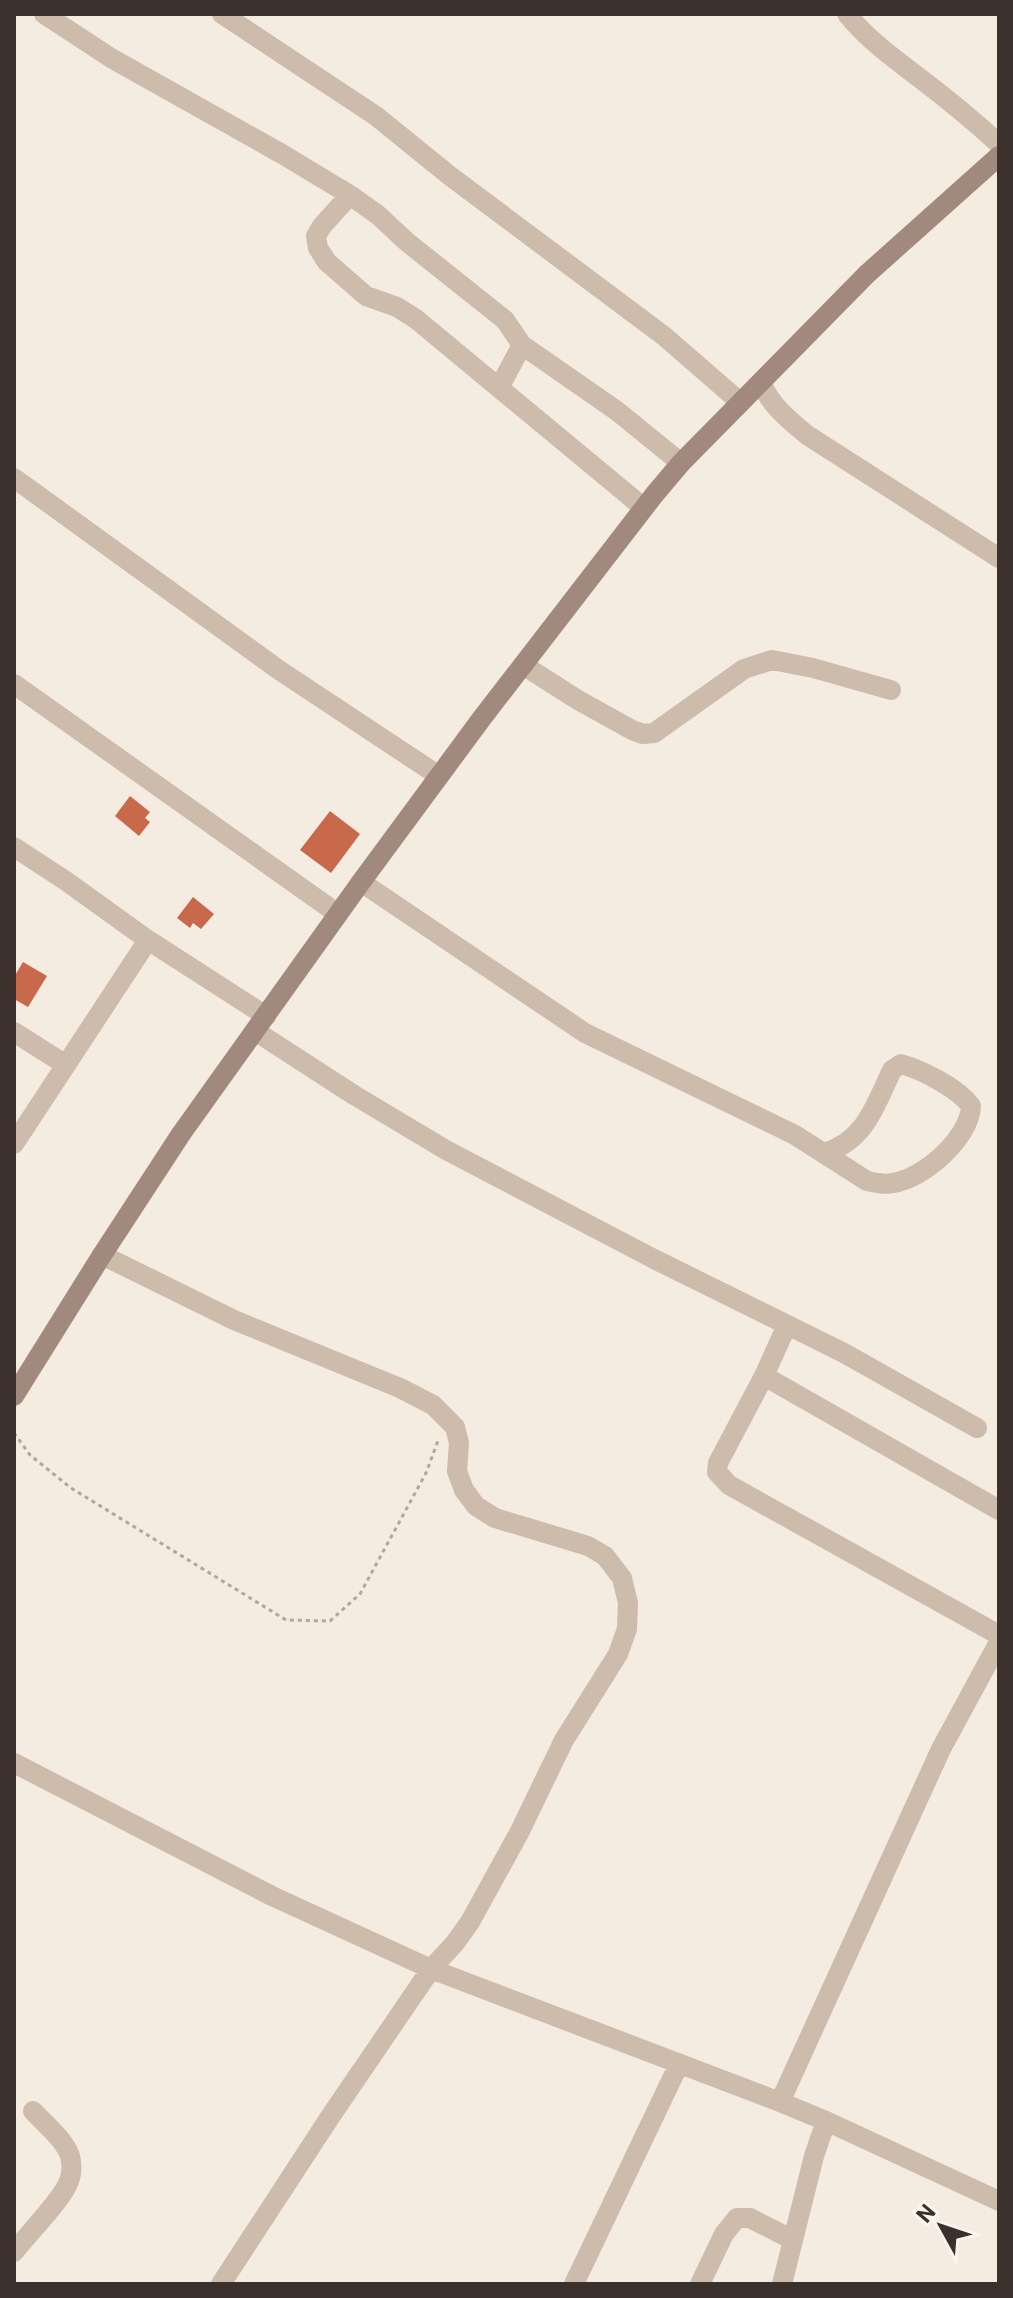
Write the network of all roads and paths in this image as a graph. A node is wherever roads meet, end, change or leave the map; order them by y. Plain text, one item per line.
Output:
1 (44, 14) edge
2 (222, 14) edge
3 (847, 14) edge
4 (999, 144) edge
5 (999, 156) edge
6 (350, 195) junction
7 (522, 345) junction
8 (761, 382) junction
9 (499, 388) junction
10 (740, 402) junction
11 (681, 463) junction
12 (14, 478) edge
13 (644, 508) junction
14 (999, 558) edge
15 (523, 665) junction
16 (14, 684) edge
17 (891, 690) dead end
18 (439, 776) junction
19 (14, 847) edge
20 (361, 882) junction
21 (338, 914) junction
22 (148, 940) junction
23 (261, 1023) junction
24 (14, 1032) edge
25 (66, 1065) junction
26 (14, 1144) edge
27 (824, 1153) junction
28 (102, 1255) junction
29 (787, 1325) junction
30 (764, 1376) junction
31 (15, 1391) edge
32 (446, 1417) junction
33 (977, 1428) dead end
34 (14, 1433) edge
35 (999, 1510) edge
36 (999, 1635) edge
37 (999, 1642) edge
38 (14, 1763) edge
39 (431, 1969) junction
40 (679, 2064) junction
41 (780, 2102) junction
42 (33, 2111) dead end
43 (826, 2121) junction
44 (999, 2201) edge
45 (793, 2240) junction
46 (14, 2252) edge
47 (221, 2284) edge
48 (574, 2284) edge
49 (700, 2284) edge
50 (782, 2284) edge

1 - 6 street
2 - 10 street
3 - 4 street
5 - 8 main road
6 - 7 street
6 - 9 street
7 - 9 street
7 - 11 street
8 - 10 main road
8 - 14 street
9 - 13 street
10 - 11 main road
11 - 13 main road
12 - 18 street
13 - 15 main road
15 - 17 street
15 - 18 main road
16 - 21 street
18 - 20 main road
19 - 22 street
20 - 21 main road
20 - 27 street
21 - 23 main road
22 - 23 street
22 - 25 street
23 - 28 main road
23 - 29 street
24 - 25 street
25 - 26 street
27 - 27 street
28 - 31 main road
28 - 32 street
29 - 30 street
29 - 33 street
30 - 35 street
30 - 36 street
32 - 34 path
32 - 39 street
37 - 41 street
38 - 39 street
39 - 40 street
39 - 47 street
40 - 41 street
40 - 48 street
41 - 43 street
42 - 46 street
43 - 44 street
43 - 45 street
45 - 49 street
45 - 50 street

